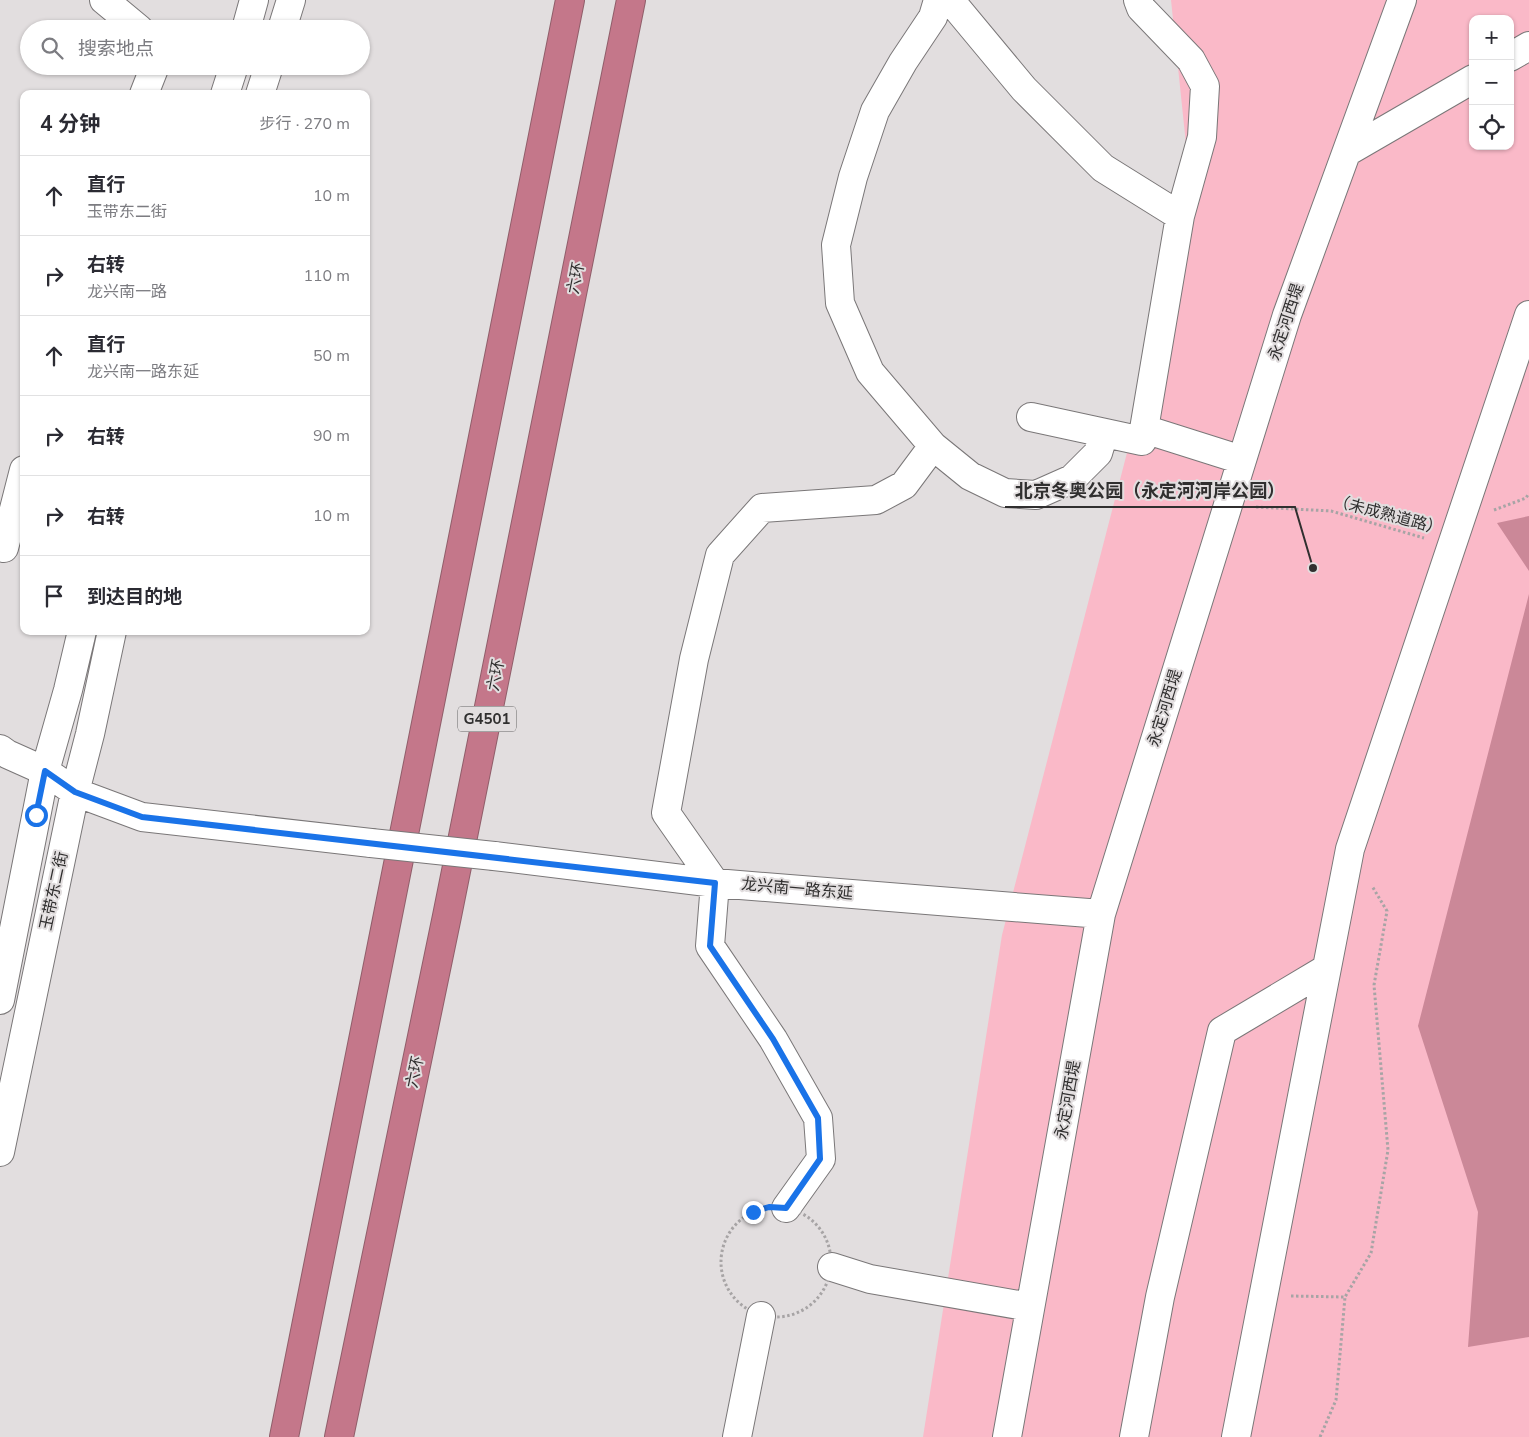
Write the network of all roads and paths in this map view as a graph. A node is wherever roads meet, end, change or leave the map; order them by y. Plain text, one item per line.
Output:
1 (104, 0) edge
2 (254, 0) edge
3 (292, 0) edge
4 (570, 0) edge
5 (631, 0) edge
6 (938, 0) edge
7 (950, 0) edge
8 (1138, 0) edge
9 (1402, 0) edge
10 (128, 20) edge
11 (248, 20) edge
12 (285, 20) edge
13 (1529, 46) edge
14 (1514, 55) edge
15 (151, 75) edge
16 (231, 75) edge
17 (266, 75) edge
18 (1469, 81) edge
19 (146, 90) edge
20 (226, 90) edge
21 (261, 90) edge
22 (1347, 152) junction
23 (1180, 216) junction
24 (1529, 315) edge
25 (1031, 417) dead end
26 (1144, 429) junction
27 (1104, 433) junction
28 (933, 446) junction
29 (1242, 460) junction
30 (20, 486) edge
31 (1228, 505) junction
32 (0, 544) edge
33 (1452, 546) junction
34 (81, 635) edge
35 (111, 635) edge
36 (0, 749) edge
37 (45, 771) junction
38 (75, 792) junction
39 (1350, 849) junction
40 (715, 883) junction
41 (1101, 914) junction
42 (1326, 969) junction
43 (0, 1000) edge
44 (0, 1152) edge
45 (786, 1208) junction
46 (832, 1267) junction
47 (1263, 1296) junction
48 (1345, 1297) junction
49 (1030, 1307) junction
50 (761, 1316) junction
51 (284, 1437) edge
52 (339, 1437) edge
53 (737, 1437) edge
54 (1007, 1437) edge
55 (1134, 1437) edge
56 (1236, 1437) edge
57 (1320, 1437) edge

1 - 10 street
2 - 11 street
3 - 12 street
4 - 51 highway
5 - 52 highway, 六环 / G4501
6 - 28 street
7 - 23 street
8 - 23 street
9 - 22 street, 永定河西堤
13 - 14 street
15 - 19 street
16 - 20 street
17 - 21 street
18 - 22 street
22 - 29 street, 永定河西堤
23 - 26 street
24 - 33 street
25 - 27 street
26 - 27 street
26 - 29 street
27 - 28 street
28 - 40 street
29 - 31 street, 永定河西堤
30 - 32 street
31 - 33 path, （未成熟道路）
31 - 41 street, 永定河西堤
33 - 39 street
34 - 37 street, 玉带东二街
35 - 38 street, 玉带东二街
36 - 37 street, 龙兴南一路东延
37 - 38 street, 龙兴南一路东延
37 - 43 street, 玉带东二街
38 - 40 street, 龙兴南一路东延, bridge
38 - 44 street, 玉带东二街
39 - 42 street
39 - 48 path
40 - 41 street, 龙兴南一路东延
40 - 45 street
41 - 49 street, 永定河西堤
42 - 47 street
42 - 55 street
45 - 46 path
45 - 50 path
46 - 49 street
46 - 50 path
47 - 48 path
47 - 56 street
48 - 57 path
49 - 54 street, 永定河西堤
50 - 53 street

